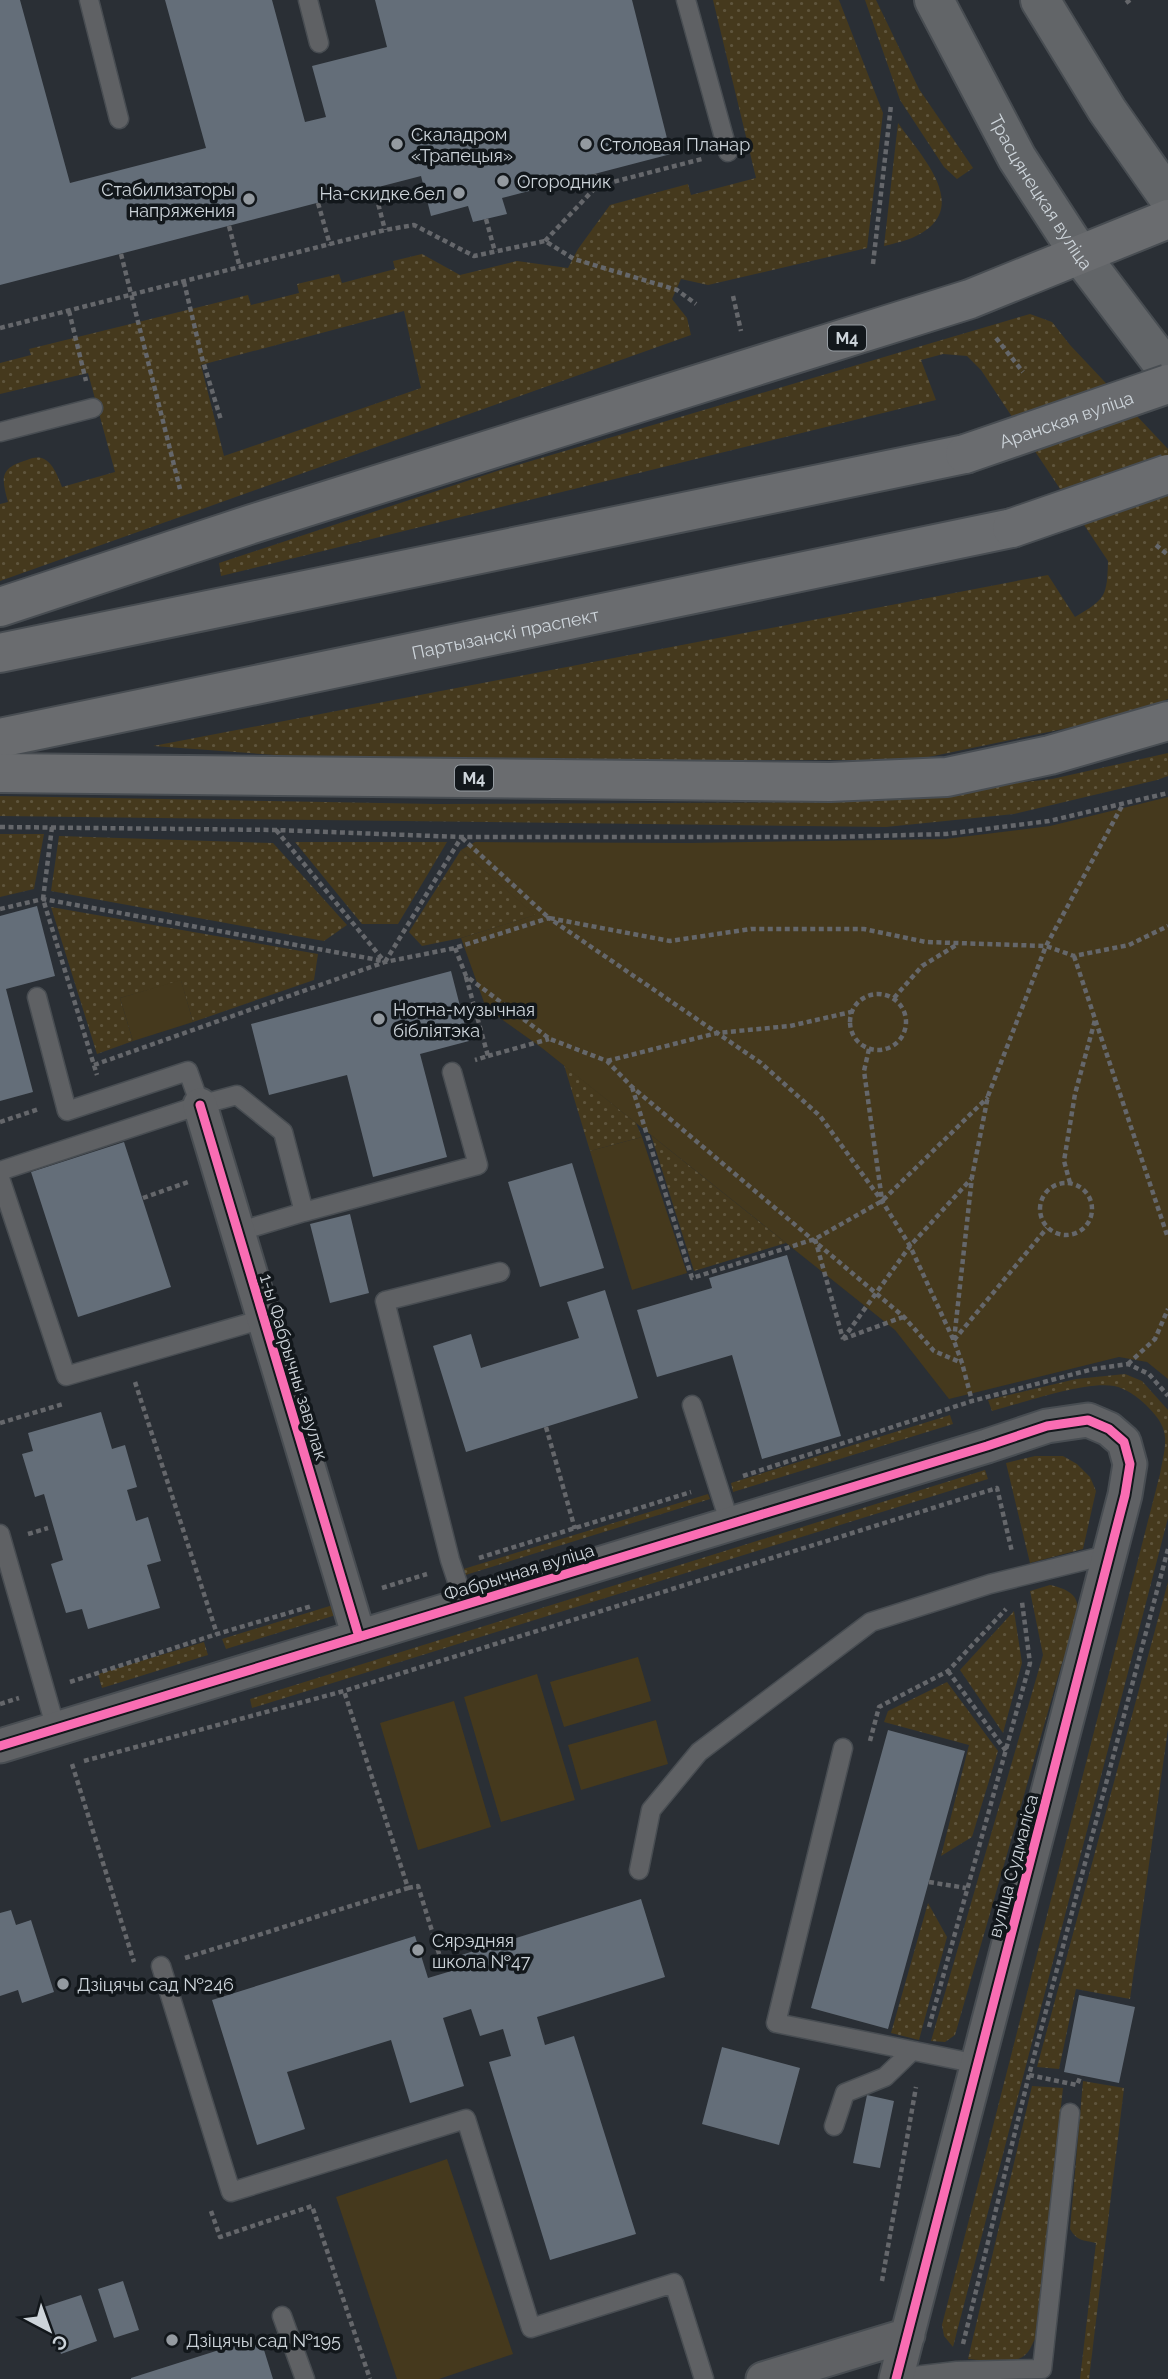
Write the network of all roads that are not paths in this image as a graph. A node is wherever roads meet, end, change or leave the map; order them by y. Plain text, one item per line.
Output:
1 (89, 0) edge
2 (308, 0) edge
3 (686, 0) edge
4 (934, 0) edge
5 (1040, 0) edge
6 (319, 43) dead end
7 (118, 119) dead end
8 (728, 152) dead end
9 (1168, 197) edge
10 (1168, 219) edge
11 (1080, 255) junction
12 (1168, 371) edge
13 (1168, 384) edge
14 (93, 408) dead end
15 (0, 432) edge
16 (1168, 474) edge
17 (0, 607) edge
18 (0, 653) edge
19 (1168, 721) edge
20 (0, 738) edge
21 (0, 773) edge
22 (37, 997) dead end
23 (457, 1067) road end
24 (200, 1105) junction
25 (0, 1171) edge
26 (0, 1178) edge
27 (304, 1212) junction
28 (237, 1232) junction
29 (500, 1272) dead end
30 (263, 1319) junction
31 (692, 1405) dead end
32 (1047, 1426) joint
33 (730, 1524) junction
34 (0, 1534) edge
35 (1111, 1554) junction
36 (466, 1605) junction
37 (359, 1637) junction
38 (56, 1729) junction
39 (0, 1746) edge
40 (843, 1748) dead end
41 (639, 1870) dead end
42 (161, 1966) road end
43 (917, 2052) junction
44 (978, 2064) junction
45 (1070, 2113) dead end
46 (834, 2126) dead end
47 (282, 2316) dead end
48 (908, 2335) junction
49 (305, 2379) edge
50 (704, 2379) edge
51 (763, 2379) edge
52 (897, 2379) edge

1 - 7 lane
2 - 6 lane
3 - 8 lane
4 - 11 main road, Трасцянецкая вуліца
5 - 9 main road
10 - 11 main road, М4
11 - 12 main road, Трасцянецкая вуліца
11 - 17 main road, М4
13 - 18 main road, Аранская вуліца, bridge
14 - 15 lane
16 - 20 main road, Партызанскі праспект, bridge
19 - 21 main road, М4
22 - 24 lane
23 - 27 lane
24 - 25 lane
24 - 27 lane
24 - 28 street, 1-ы Фабрычны завулак
26 - 30 lane
27 - 28 lane
28 - 30 street, 1-ы Фабрычны завулак
29 - 36 lane
30 - 37 street, 1-ы Фабрычны завулак
31 - 33 lane
32 - 33 street, Фабрычная вуліца
32 - 35 street, вуліца Судмаліса
33 - 36 street, Фабрычная вуліца
34 - 38 lane
35 - 41 lane
35 - 44 street, вуліца Судмаліса
36 - 37 street, Фабрычная вуліца
37 - 38 street, Фабрычная вуліца
38 - 39 street, Фабрычная вуліца
40 - 43 lane
42 - 50 lane
43 - 44 lane
43 - 46 lane
44 - 48 street, вуліца Судмаліса
45 - 52 lane
47 - 49 lane
48 - 51 street
48 - 52 street, вуліца Судмаліса

